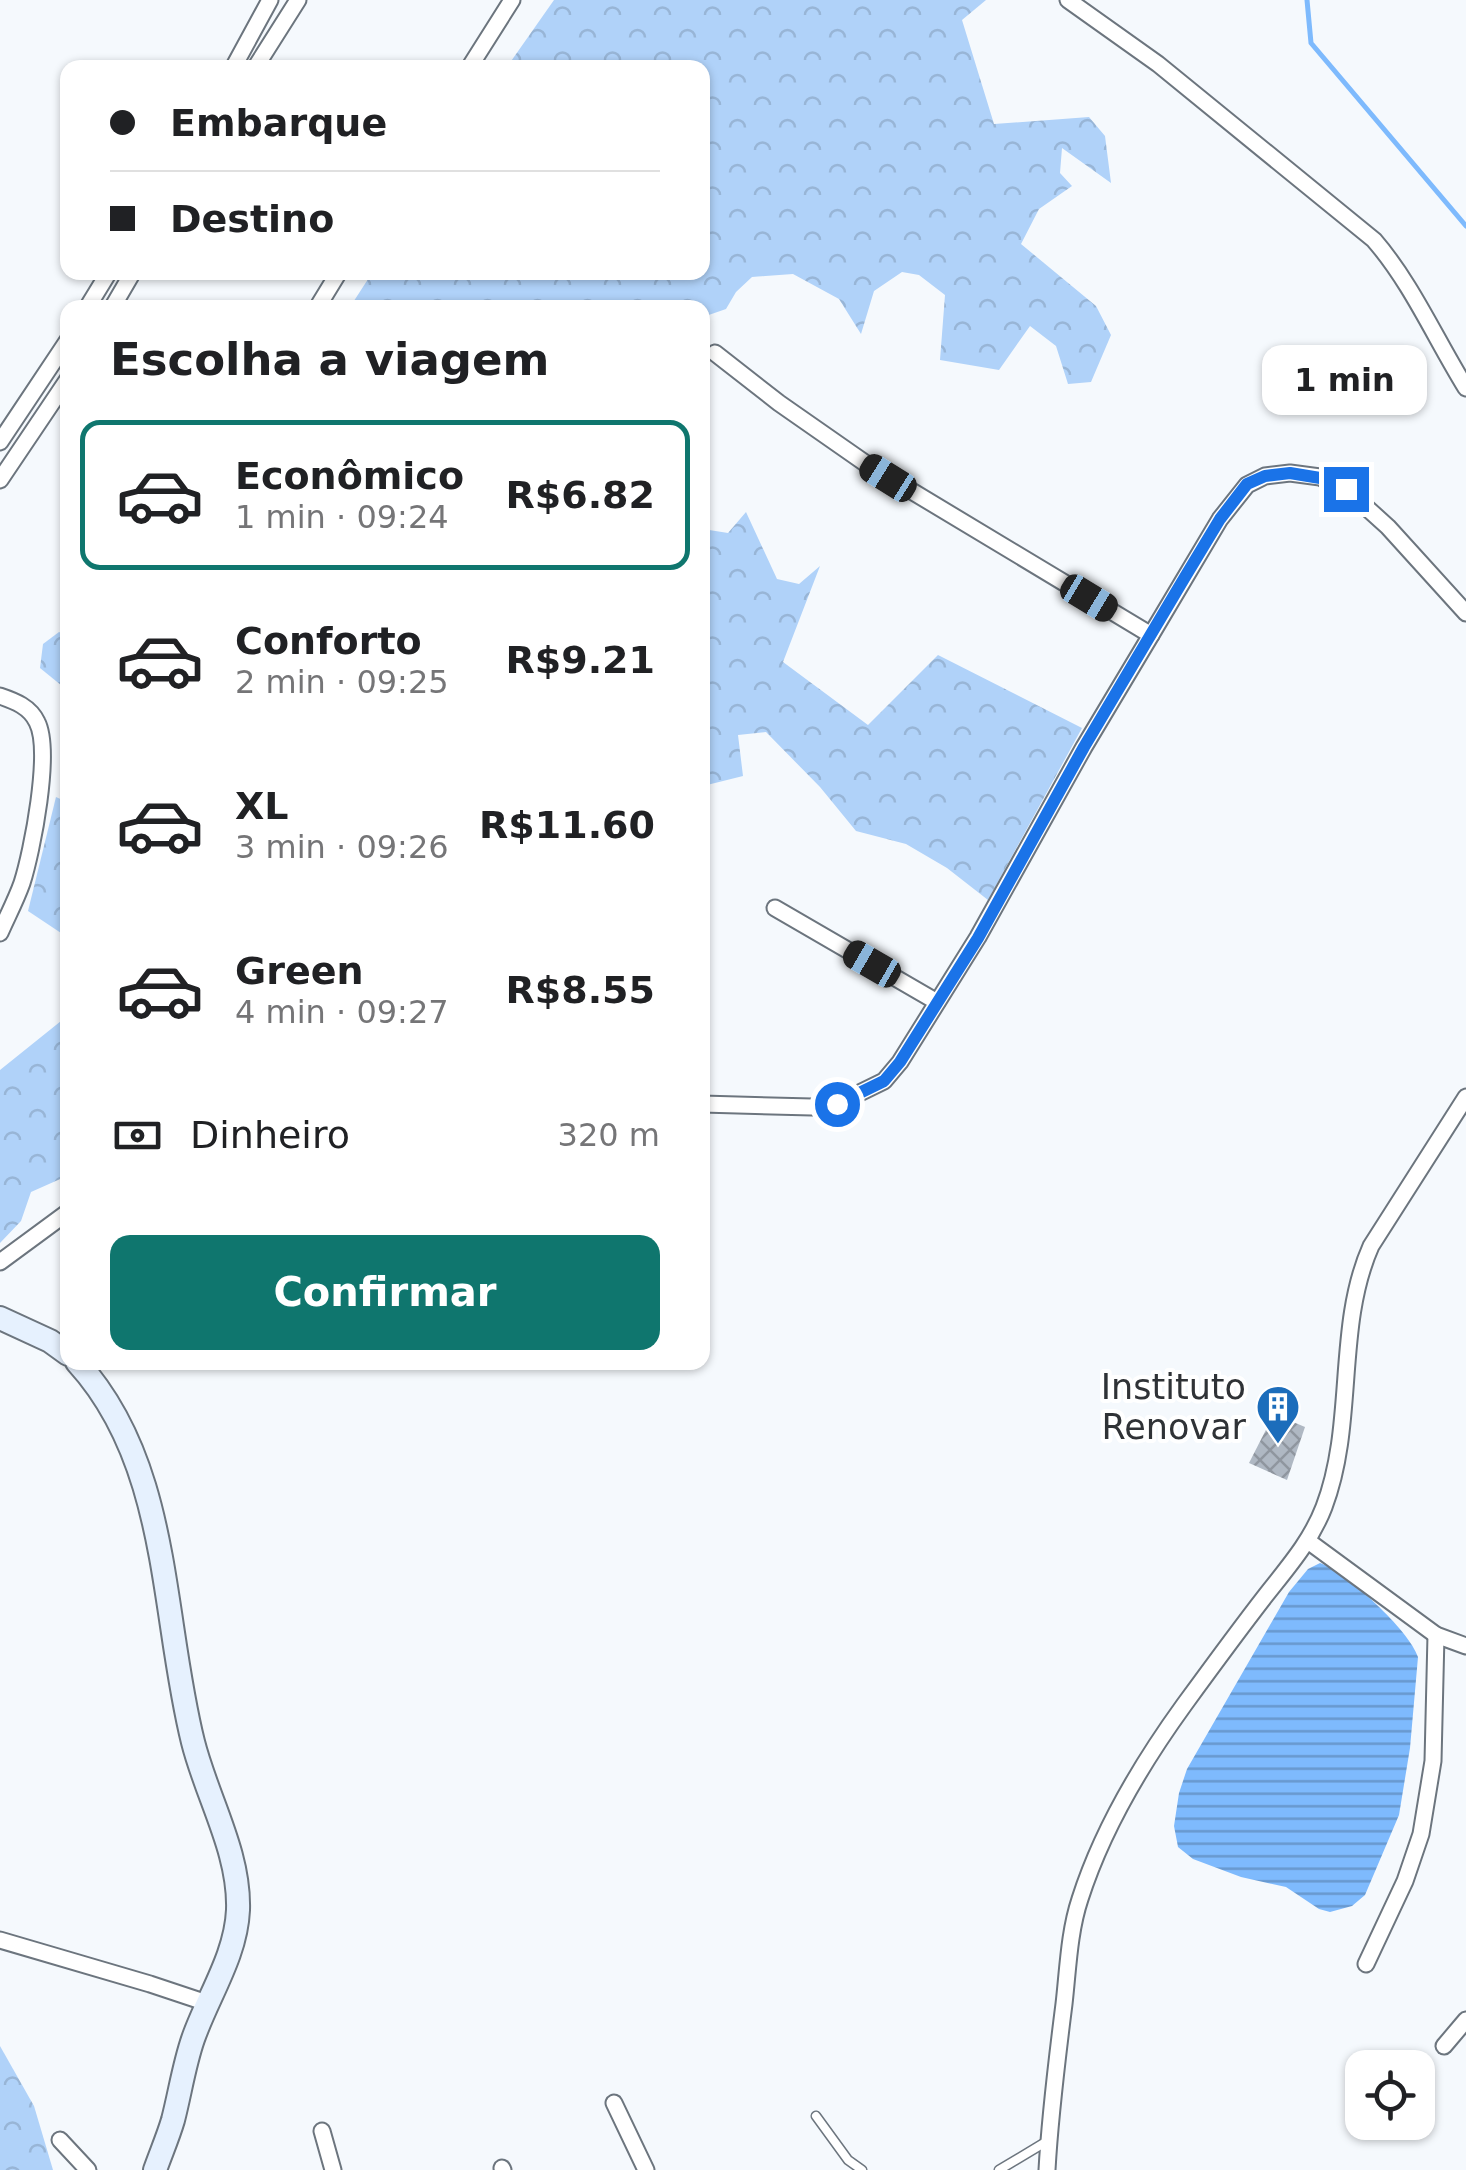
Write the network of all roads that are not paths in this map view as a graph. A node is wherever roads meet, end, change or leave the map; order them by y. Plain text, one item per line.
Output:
1 (270, 0) edge
2 (298, 0) edge
3 (512, 0) edge
4 (1068, 0) edge
5 (236, 60) edge
6 (261, 60) edge
7 (474, 60) edge
8 (60, 352) edge
9 (715, 354) dead end
10 (1466, 388) edge
11 (60, 391) edge
12 (0, 442) edge
13 (0, 480) edge
14 (1466, 612) edge
15 (1150, 635) junction
16 (0, 696) edge
17 (775, 908) dead end
18 (0, 933) edge
19 (937, 1002) junction
20 (1466, 1097) edge
21 (710, 1104) edge
22 (60, 1218) edge
23 (0, 1262) edge
24 (0, 1318) edge
25 (60, 1348) edge
26 (83, 1370) edge
27 (1308, 1540) junction
28 (1436, 1635) junction
29 (1466, 1646) edge
30 (0, 1940) edge
31 (1366, 1964) dead end
32 (208, 2003) junction
33 (1466, 2020) edge
34 (1444, 2046) dead end
35 (614, 2104) dead end
36 (816, 2116) dead end
37 (322, 2131) dead end
38 (60, 2140) dead end
39 (1049, 2140) junction
40 (166, 2159) edge
41 (88, 2170) edge
42 (155, 2170) edge
43 (333, 2170) edge
44 (646, 2170) edge
45 (862, 2170) edge
46 (999, 2170) edge
47 (1048, 2170) edge

1 - 5 street
2 - 6 street
3 - 7 street
4 - 10 street
8 - 12 street
9 - 15 street
11 - 13 street
14 - 15 street
15 - 19 street
16 - 18 street
17 - 19 street
19 - 21 street
20 - 27 street
22 - 23 street
24 - 25 main road
26 - 32 main road
27 - 28 street
27 - 39 street
28 - 29 street
28 - 31 street
30 - 32 street
32 - 40 main road
33 - 34 street
35 - 44 street
36 - 45 lane
37 - 43 street
38 - 41 street
39 - 46 lane
39 - 47 street
40 - 42 main road

